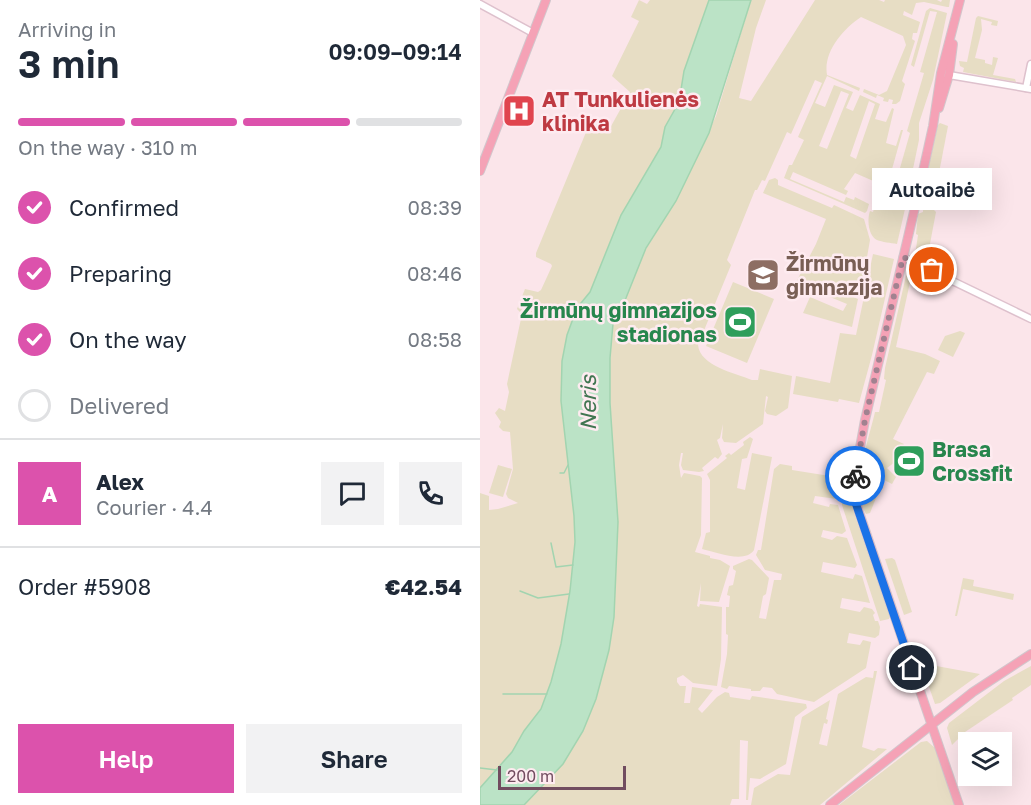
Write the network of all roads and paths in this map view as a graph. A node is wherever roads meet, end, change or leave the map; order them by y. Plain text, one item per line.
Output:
1 (546, 0) edge
2 (960, 0) edge
3 (480, 4) edge
4 (533, 33) junction
5 (1031, 64) edge
6 (945, 74) junction
7 (1029, 89) edge
8 (480, 171) edge
9 (903, 257) junction
10 (1031, 319) edge
11 (1031, 654) edge
12 (932, 725) junction
13 (830, 805) edge
14 (959, 805) edge

1 - 4 main road
2 - 6 main road
3 - 4 street
4 - 8 main road
5 - 7 street
6 - 7 street
6 - 9 main road
9 - 10 street
9 - 12 main road
11 - 12 main road
12 - 13 main road
12 - 14 main road

